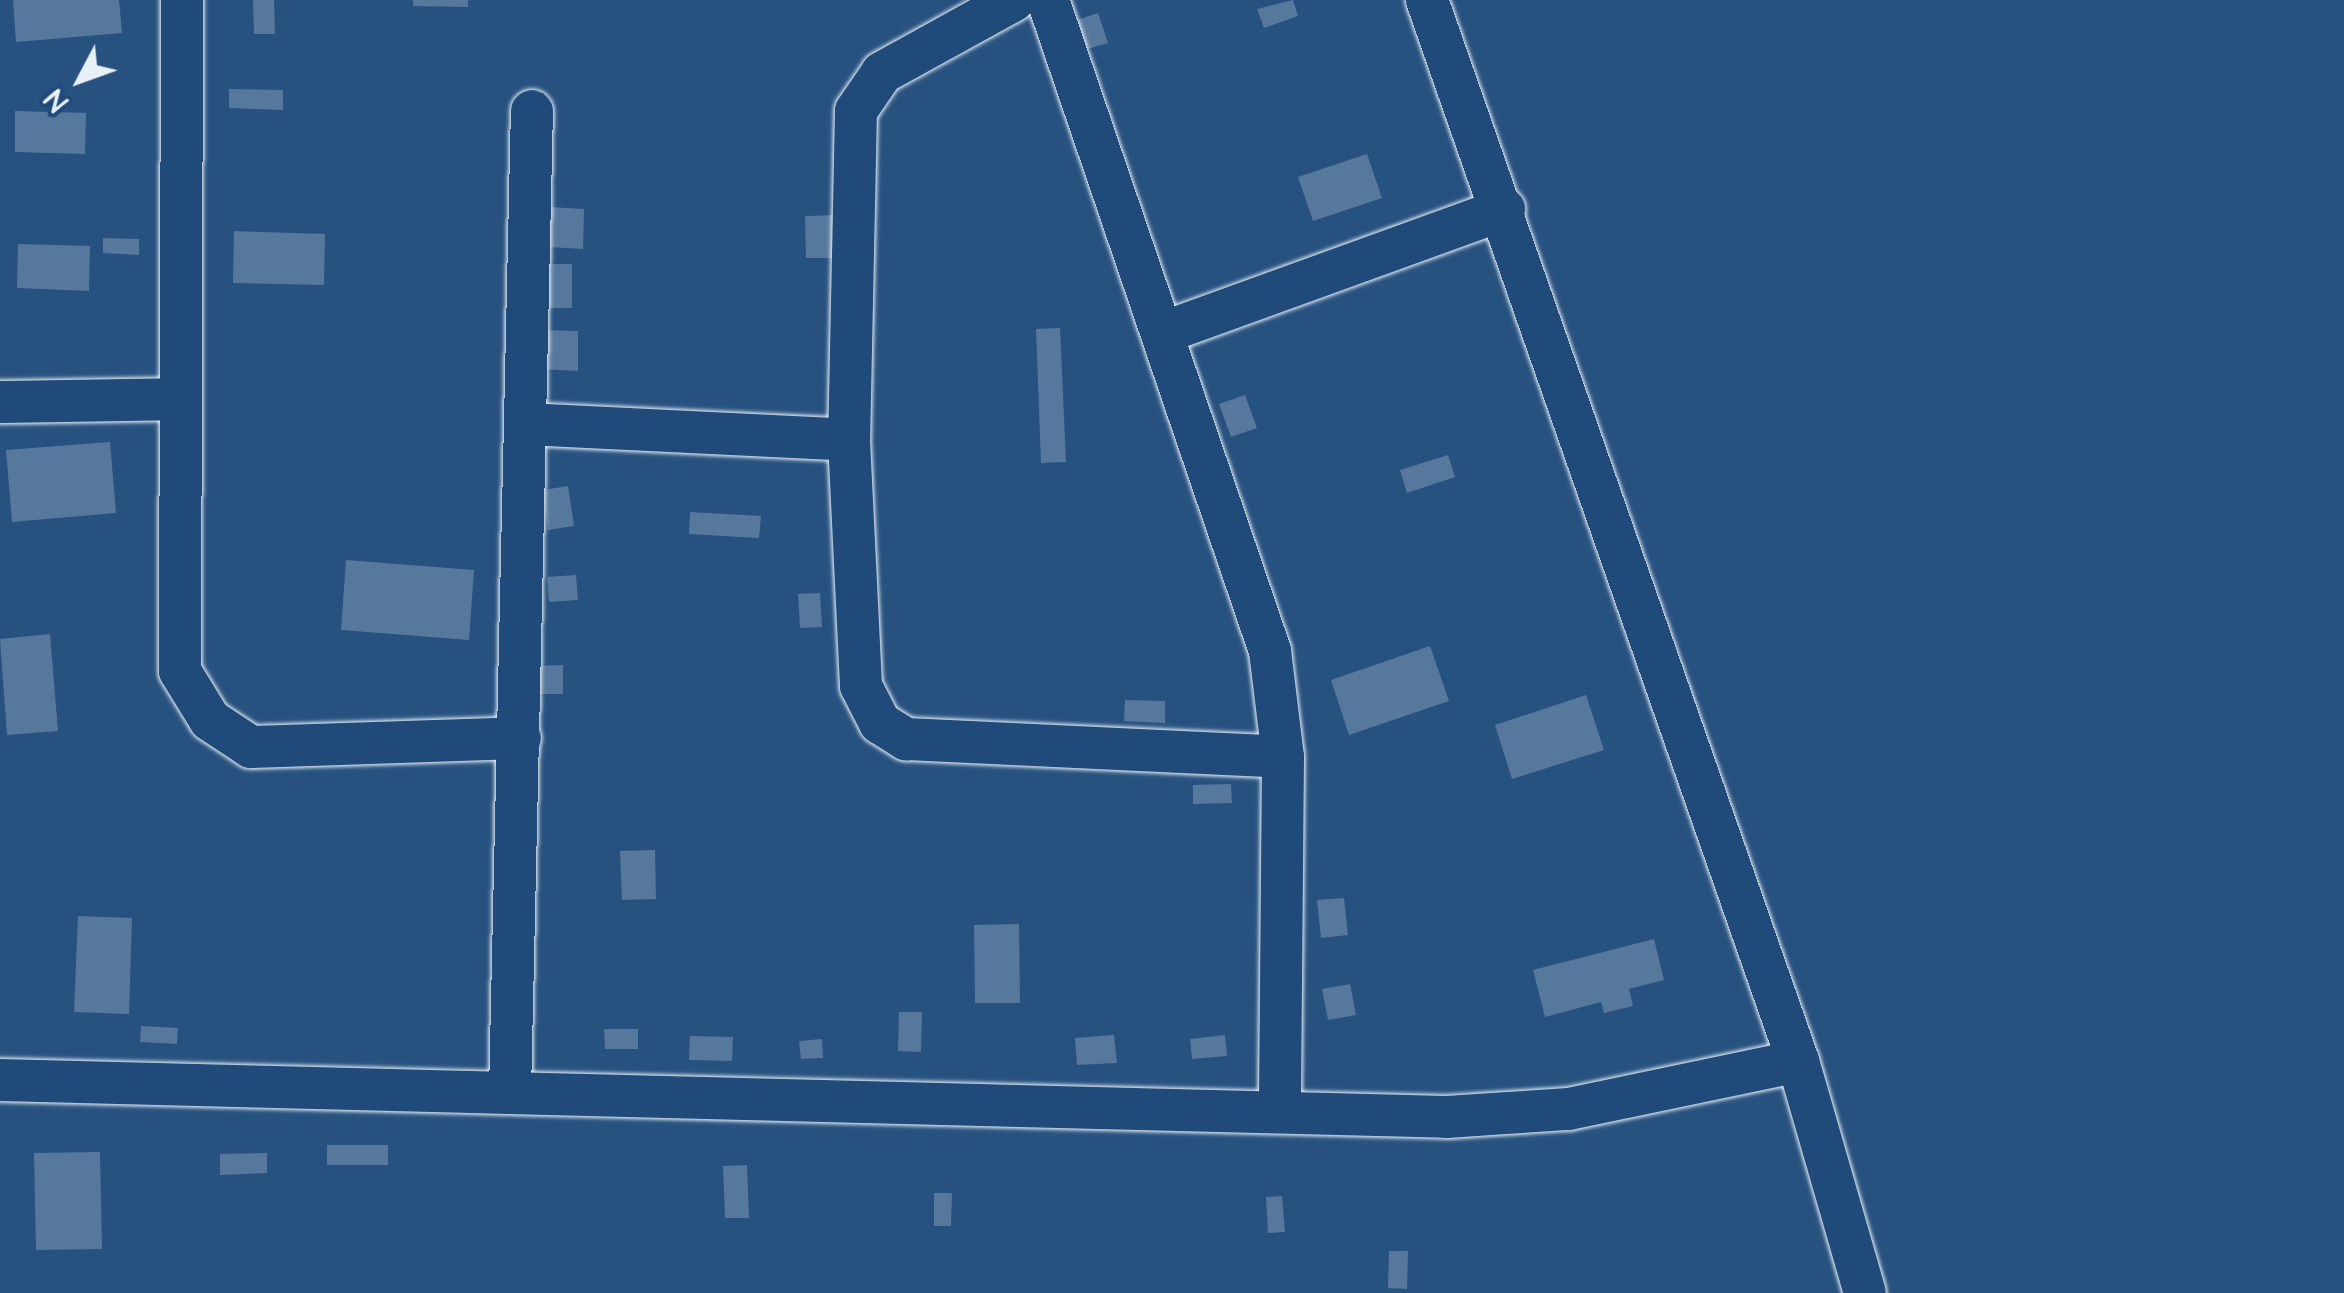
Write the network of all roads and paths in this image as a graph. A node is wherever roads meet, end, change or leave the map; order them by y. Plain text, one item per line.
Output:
1 (182, 0) edge
2 (1014, 0) edge
3 (1048, 0) edge
4 (1427, 0) edge
5 (532, 111) dead end
6 (1504, 209) junction
7 (1162, 332) junction
8 (181, 399) junction
9 (0, 402) edge
10 (526, 424) junction
11 (849, 440) junction
12 (520, 738) junction
13 (1283, 757) junction
14 (1798, 1061) junction
15 (0, 1080) edge
16 (510, 1093) junction
17 (1280, 1112) junction
18 (1865, 1293) edge

1 - 8 street
2 - 11 street
3 - 7 street
4 - 6 street
5 - 10 street
6 - 7 street
6 - 14 street
7 - 13 street
8 - 9 street
8 - 12 street
10 - 11 street
10 - 12 street
11 - 13 street
12 - 16 street
13 - 17 street
14 - 17 street
14 - 18 street
15 - 16 street
16 - 17 street

